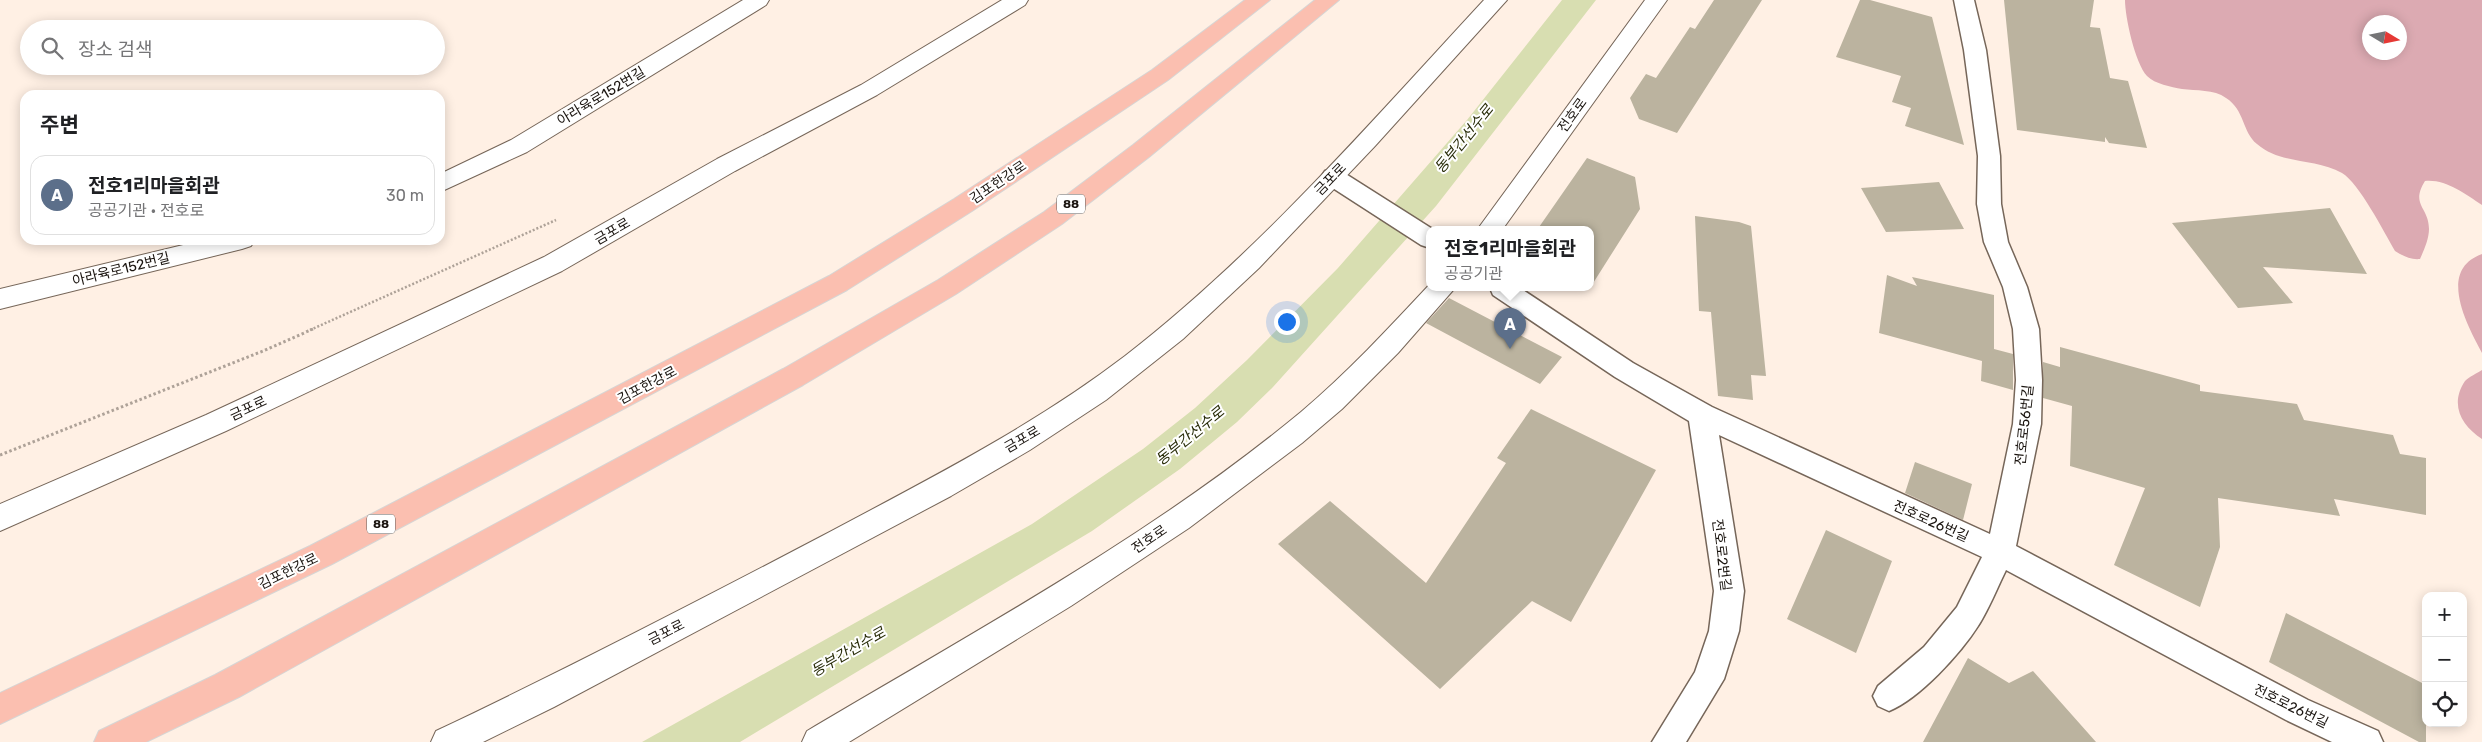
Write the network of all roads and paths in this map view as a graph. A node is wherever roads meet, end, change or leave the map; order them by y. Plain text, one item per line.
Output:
1 (758, 0) edge
2 (1017, 0) edge
3 (1259, 0) edge
4 (1328, 0) edge
5 (1496, 0) edge
6 (1656, 0) edge
7 (1964, 0) edge
8 (1333, 177) junction
9 (445, 182) edge
10 (565, 216) dead end
11 (1492, 226) edge
12 (1426, 236) edge
13 (221, 245) edge
14 (1439, 291) edge
15 (1506, 291) edge
16 (0, 299) edge
17 (1702, 416) junction
18 (0, 455) edge
19 (0, 518) edge
20 (2000, 552) junction
21 (1889, 696) dead end
22 (0, 709) edge
23 (112, 742) edge
24 (448, 742) edge
25 (819, 742) edge
26 (1668, 742) edge
27 (2367, 742) edge

1 - 9 street, 아라육로152번길
2 - 19 street, 금포로
3 - 22 highway, 김포한강로 / 88
4 - 23 highway, 88
5 - 8 street, 금포로
6 - 11 street, 전호로
7 - 20 lane, 전호로56번길
8 - 12 lane
8 - 24 street, 금포로
10 - 18 path
13 - 16 street, 아라육로152번길
14 - 25 street, 전호로
15 - 17 lane, 전호로26번길
17 - 20 lane, 전호로26번길
17 - 26 lane, 전호로2번길
20 - 21 lane, 전호로56번길
20 - 27 lane, 전호로26번길

